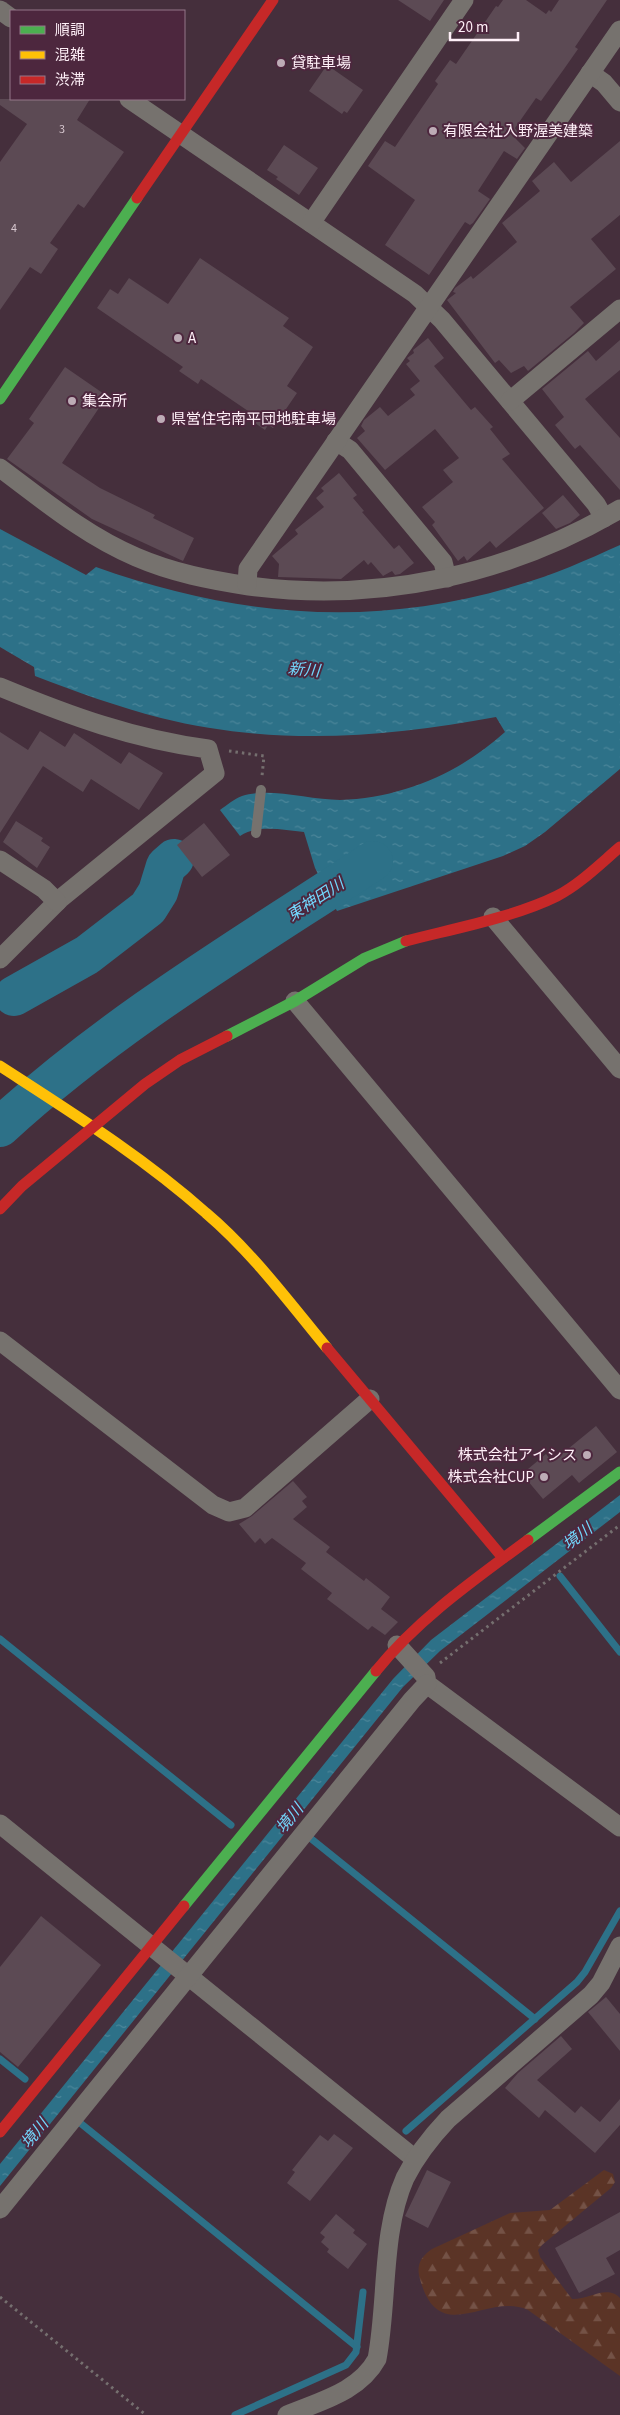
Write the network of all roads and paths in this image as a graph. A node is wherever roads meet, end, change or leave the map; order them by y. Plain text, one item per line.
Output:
1 (274, 0) edge
2 (464, 0) edge
3 (620, 30) edge
4 (590, 73) junction
5 (130, 100) edge
6 (620, 102) edge
7 (181, 135) junction
8 (311, 223) junction
9 (429, 307) junction
10 (620, 309) edge
11 (0, 399) edge
12 (510, 401) junction
13 (336, 440) junction
14 (0, 468) edge
15 (612, 514) edge
16 (447, 578) junction
17 (246, 585) junction
18 (0, 687) edge
19 (248, 754) dead end
20 (261, 790) joint
21 (256, 833) dead end
22 (620, 847) edge
23 (0, 860) edge
24 (57, 902) junction
25 (493, 917) junction
26 (0, 959) edge
27 (294, 1001) junction
28 (4, 1068) edge
29 (620, 1069) edge
30 (95, 1127) junction
31 (0, 1209) edge
32 (3, 1350) edge
33 (620, 1390) edge
34 (370, 1399) junction
35 (620, 1472) edge
36 (620, 1525) edge
37 (504, 1558) junction
38 (402, 1650) junction
39 (426, 1678) junction
40 (0, 1824) edge
41 (620, 1828) edge
42 (620, 1946) edge
43 (156, 1950) junction
44 (185, 1974) junction
45 (0, 2132) edge
46 (415, 2159) junction
47 (0, 2209) edge
48 (0, 2297) edge
49 (146, 2415) edge
50 (287, 2415) edge

1 - 7 street
2 - 8 street
3 - 4 street
4 - 6 street
4 - 9 street
5 - 7 street
7 - 8 street
7 - 11 street
8 - 9 street
9 - 12 street
9 - 13 street
10 - 12 street
12 - 15 street
13 - 16 street
13 - 17 street
14 - 17 street
15 - 16 street
16 - 17 street
18 - 24 street
19 - 20 path
20 - 21 lane
22 - 25 street
23 - 24 street
24 - 26 street
25 - 27 street
25 - 29 street
27 - 30 street
27 - 33 street
28 - 30 street
30 - 31 street
30 - 34 street
32 - 34 street
34 - 37 street
35 - 37 street
36 - 39 path
37 - 38 street
38 - 39 street
38 - 43 street
39 - 41 street
39 - 44 street
40 - 43 street
42 - 46 street
43 - 44 street
43 - 45 street
44 - 46 street
44 - 47 street
46 - 50 street
48 - 49 path

